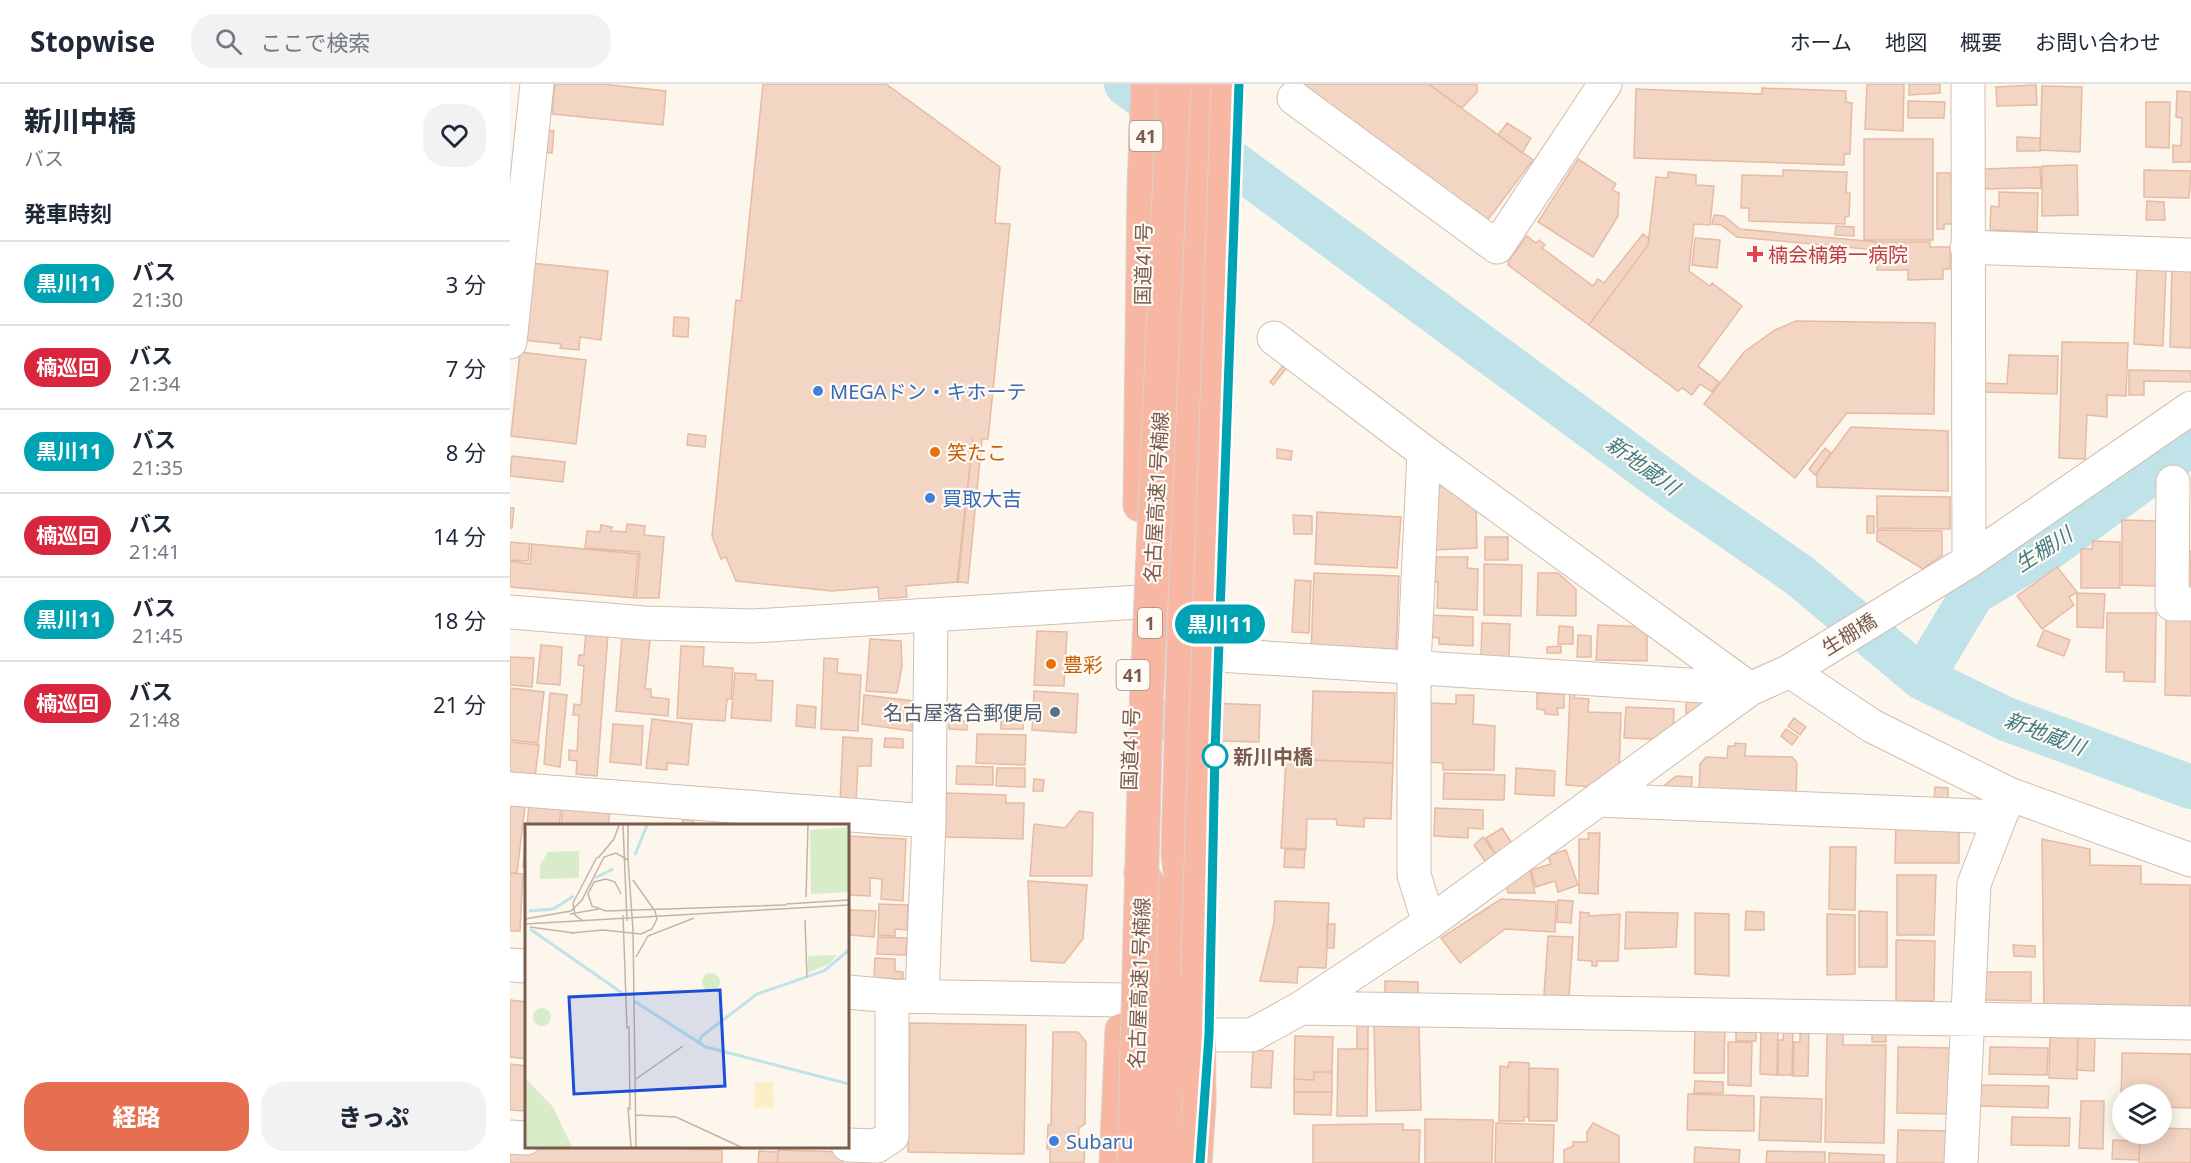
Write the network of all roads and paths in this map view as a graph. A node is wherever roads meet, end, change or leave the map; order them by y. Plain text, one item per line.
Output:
1 (537, 84) edge
2 (1148, 84) edge
3 (1174, 84) edge
4 (1206, 84) edge
5 (1605, 84) edge
6 (1968, 84) edge
7 (1237, 89) edge
8 (1294, 98) dead end
9 (516, 227) edge
10 (1967, 248) junction
11 (2191, 255) edge
12 (1274, 338) dead end
13 (510, 342) edge
14 (2191, 408) edge
15 (1424, 452) junction
16 (2173, 482) dead end
17 (1969, 561) junction
18 (1139, 602) junction
19 (2191, 604) edge
20 (510, 612) edge
21 (931, 615) junction
22 (1219, 655) junction
23 (1414, 666) junction
24 (1790, 670) junction
25 (1750, 689) junction
26 (1130, 714) junction
27 (510, 789) edge
28 (1598, 800) junction
29 (2004, 806) junction
30 (929, 821) junction
31 (2191, 860) edge
32 (1429, 923) junction
33 (1197, 950) junction
34 (510, 965) edge
35 (525, 966) edge
36 (849, 992) edge
37 (907, 995) junction
38 (1123, 1000) junction
39 (1301, 1008) junction
40 (1967, 1018) junction
41 (2191, 1023) edge
42 (1209, 1035) junction
43 (510, 1137) edge
44 (525, 1138) edge
45 (849, 1145) edge
46 (1116, 1163) edge
47 (1134, 1163) edge
48 (1163, 1163) edge
49 (1195, 1163) edge
50 (1200, 1163) edge
51 (1961, 1163) edge

1 - 9 street
2 - 18 highway, 国道41号 / 41
3 - 47 highway, 名古屋高速1号楠線 / 1, bridge
4 - 33 highway
5 - 8 street
6 - 10 street
7 - 22 highway
7 - 33 highway, bridge
9 - 13 street
10 - 11 street
10 - 17 street
12 - 15 street
14 - 17 street, 生棚橋
15 - 23 street
15 - 25 street
16 - 19 street
17 - 24 street, 生棚橋
18 - 21 street
18 - 26 highway, 国道41号 / 41
20 - 21 street
21 - 30 street
22 - 23 street
22 - 42 highway
23 - 25 street
23 - 32 street
24 - 25 street, 生棚橋
24 - 29 street
25 - 28 street, 生棚橋
26 - 38 highway, 国道41号 / 41
26 - 48 highway, bridge
27 - 30 street
28 - 29 street
28 - 32 street, 生棚橋
29 - 31 street
29 - 40 street
30 - 37 street
32 - 39 street, 生棚橋
33 - 49 highway, bridge
34 - 35 street
36 - 37 street
37 - 38 street
37 - 45 street
38 - 42 street
38 - 46 highway, 国道41号 / 41
39 - 40 street
39 - 42 street, 生棚橋
40 - 41 street
40 - 51 street
42 - 50 highway
43 - 44 street

